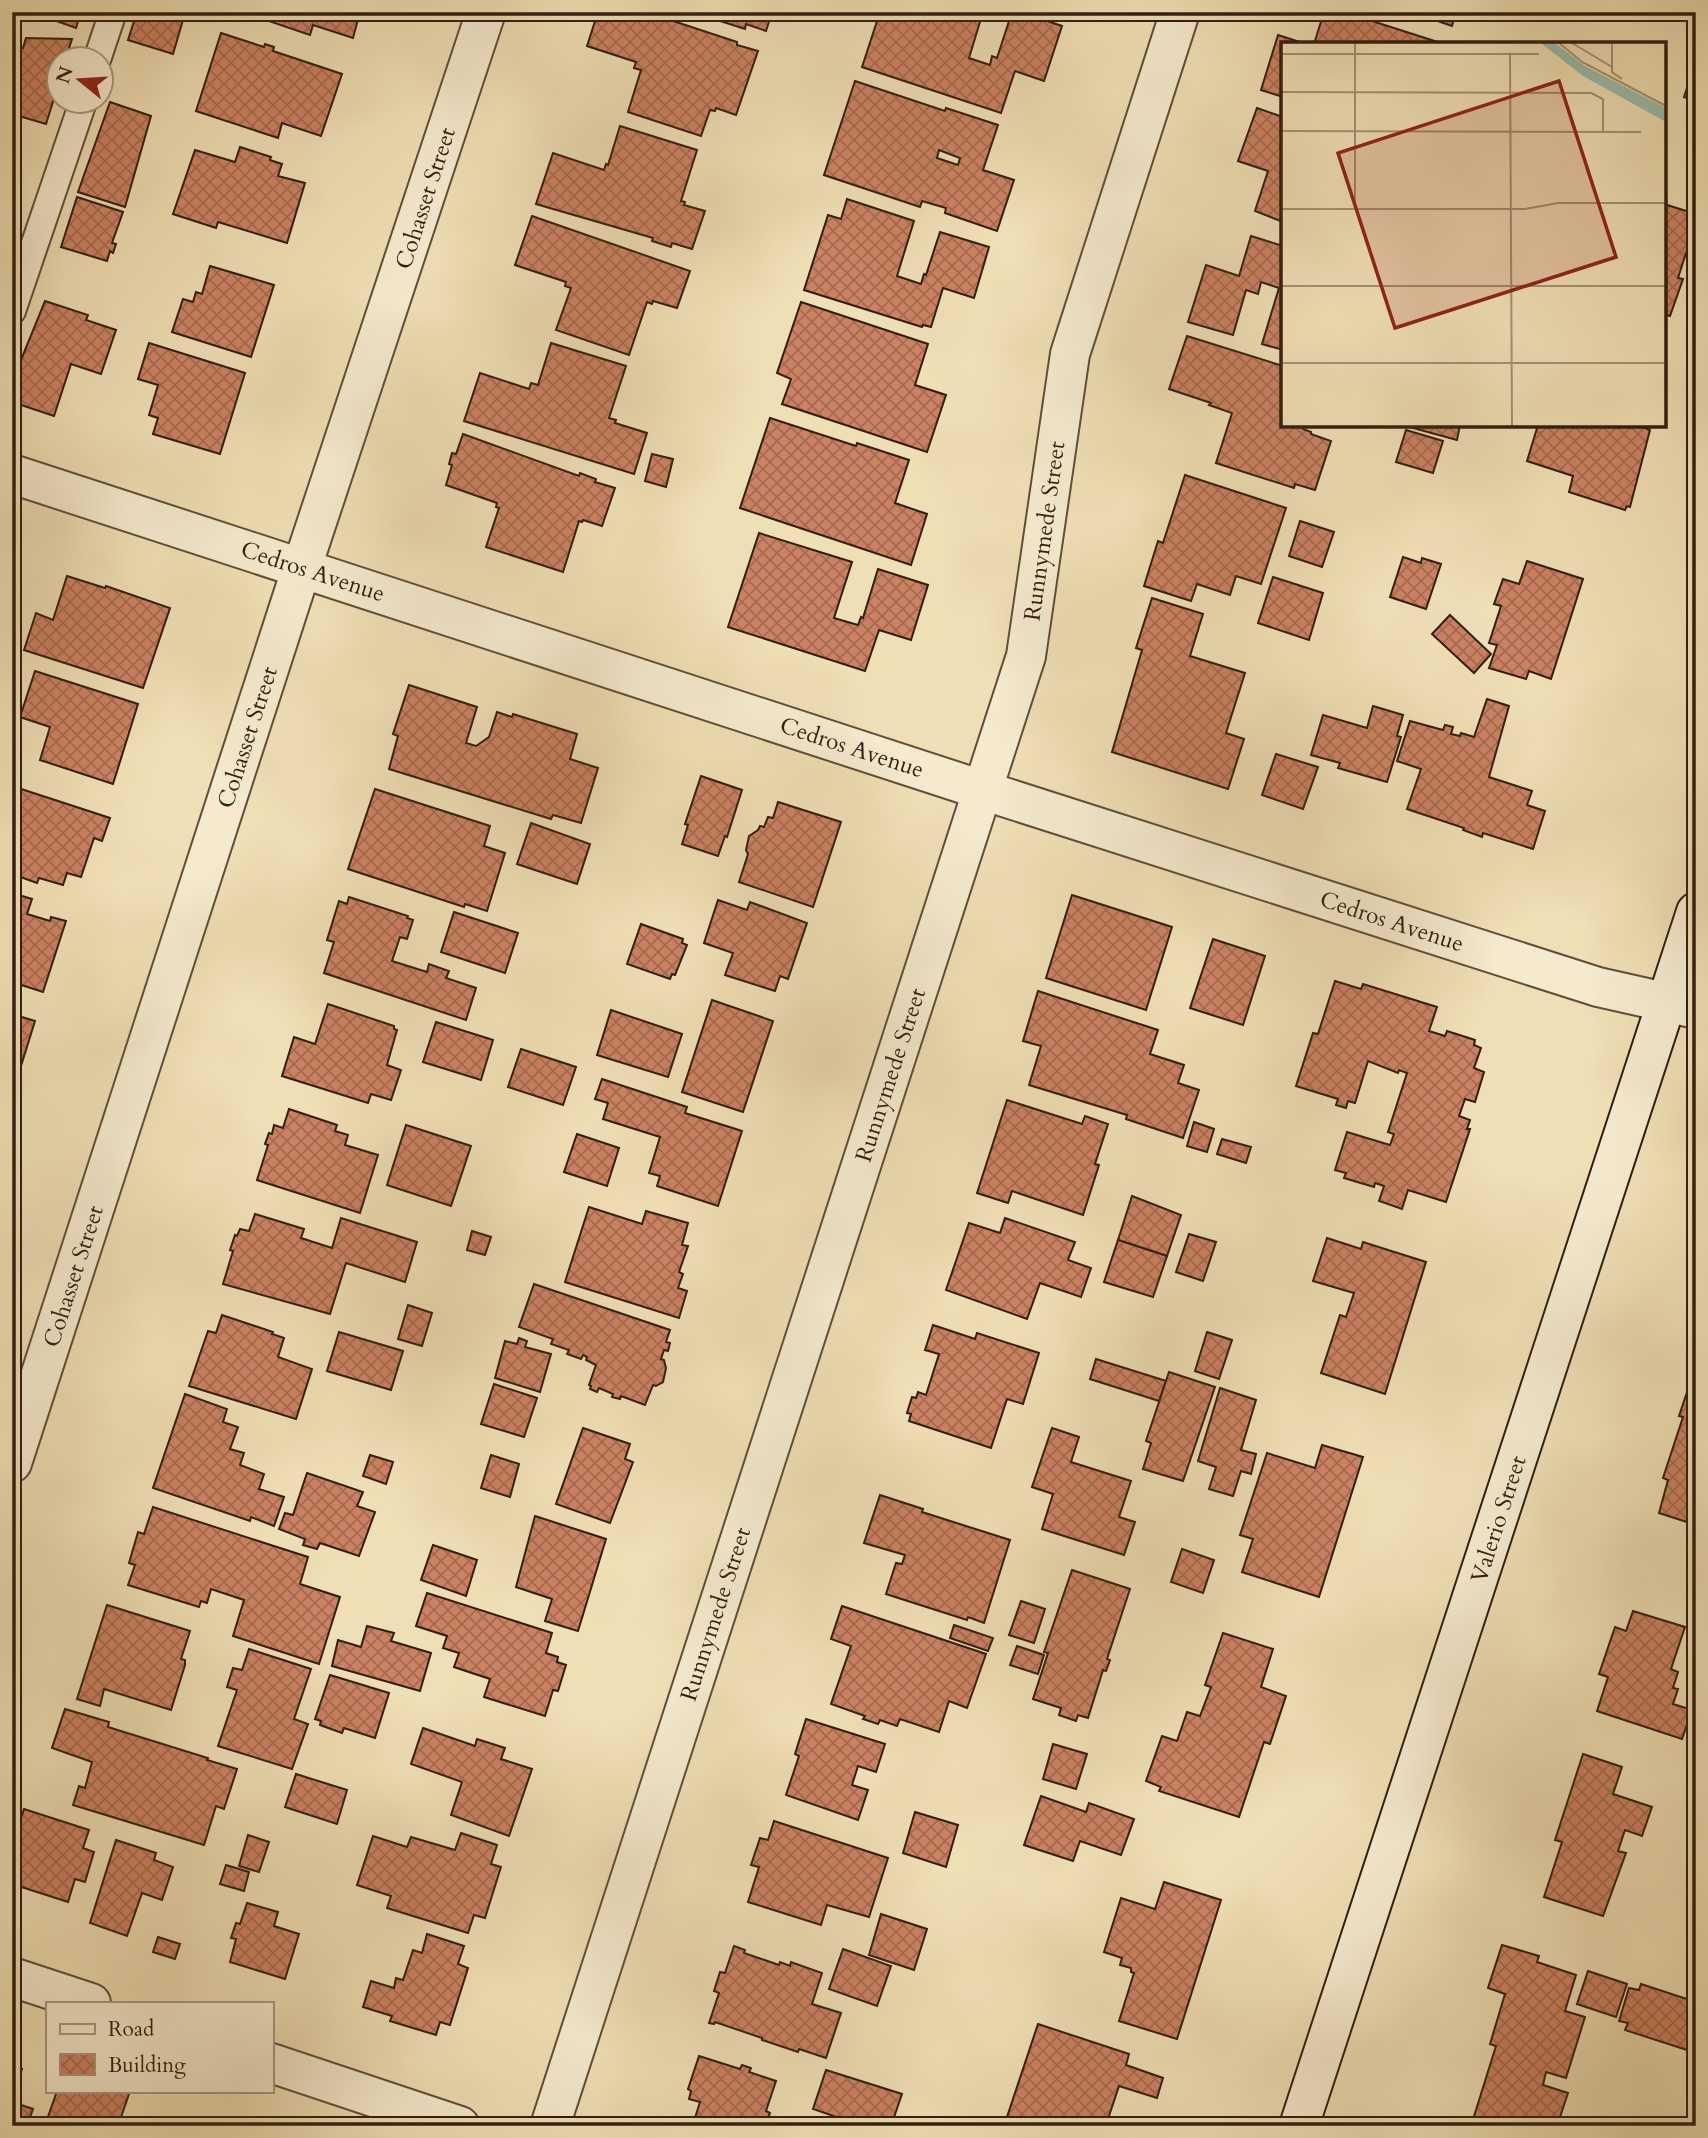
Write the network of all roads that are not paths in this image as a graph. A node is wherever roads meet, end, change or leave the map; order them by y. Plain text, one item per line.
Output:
1 (113, 12) edge
2 (486, 12) edge
3 (1180, 12) edge
4 (102, 46) edge
5 (78, 116) edge
6 (12, 312) edge
7 (12, 474) edge
8 (302, 567) junction
9 (982, 790) junction
10 (1696, 912) edge
11 (1681, 1006) edge
12 (12, 1463) edge
13 (12, 1977) edge
14 (88, 2002) edge
15 (273, 2064) edge
16 (460, 2126) edge
17 (550, 2126) edge
18 (1299, 2126) edge

1 - 4 lane
2 - 8 street, Cohasset Street
3 - 9 street, Runnymede Street
5 - 6 lane
7 - 8 street, Cedros Avenue
8 - 9 street, Cedros Avenue
8 - 12 street, Cohasset Street
9 - 11 street, Cedros Avenue
9 - 17 street, Runnymede Street
10 - 11 street, Valerio Street
11 - 18 street, Valerio Street
13 - 14 street
15 - 16 street

